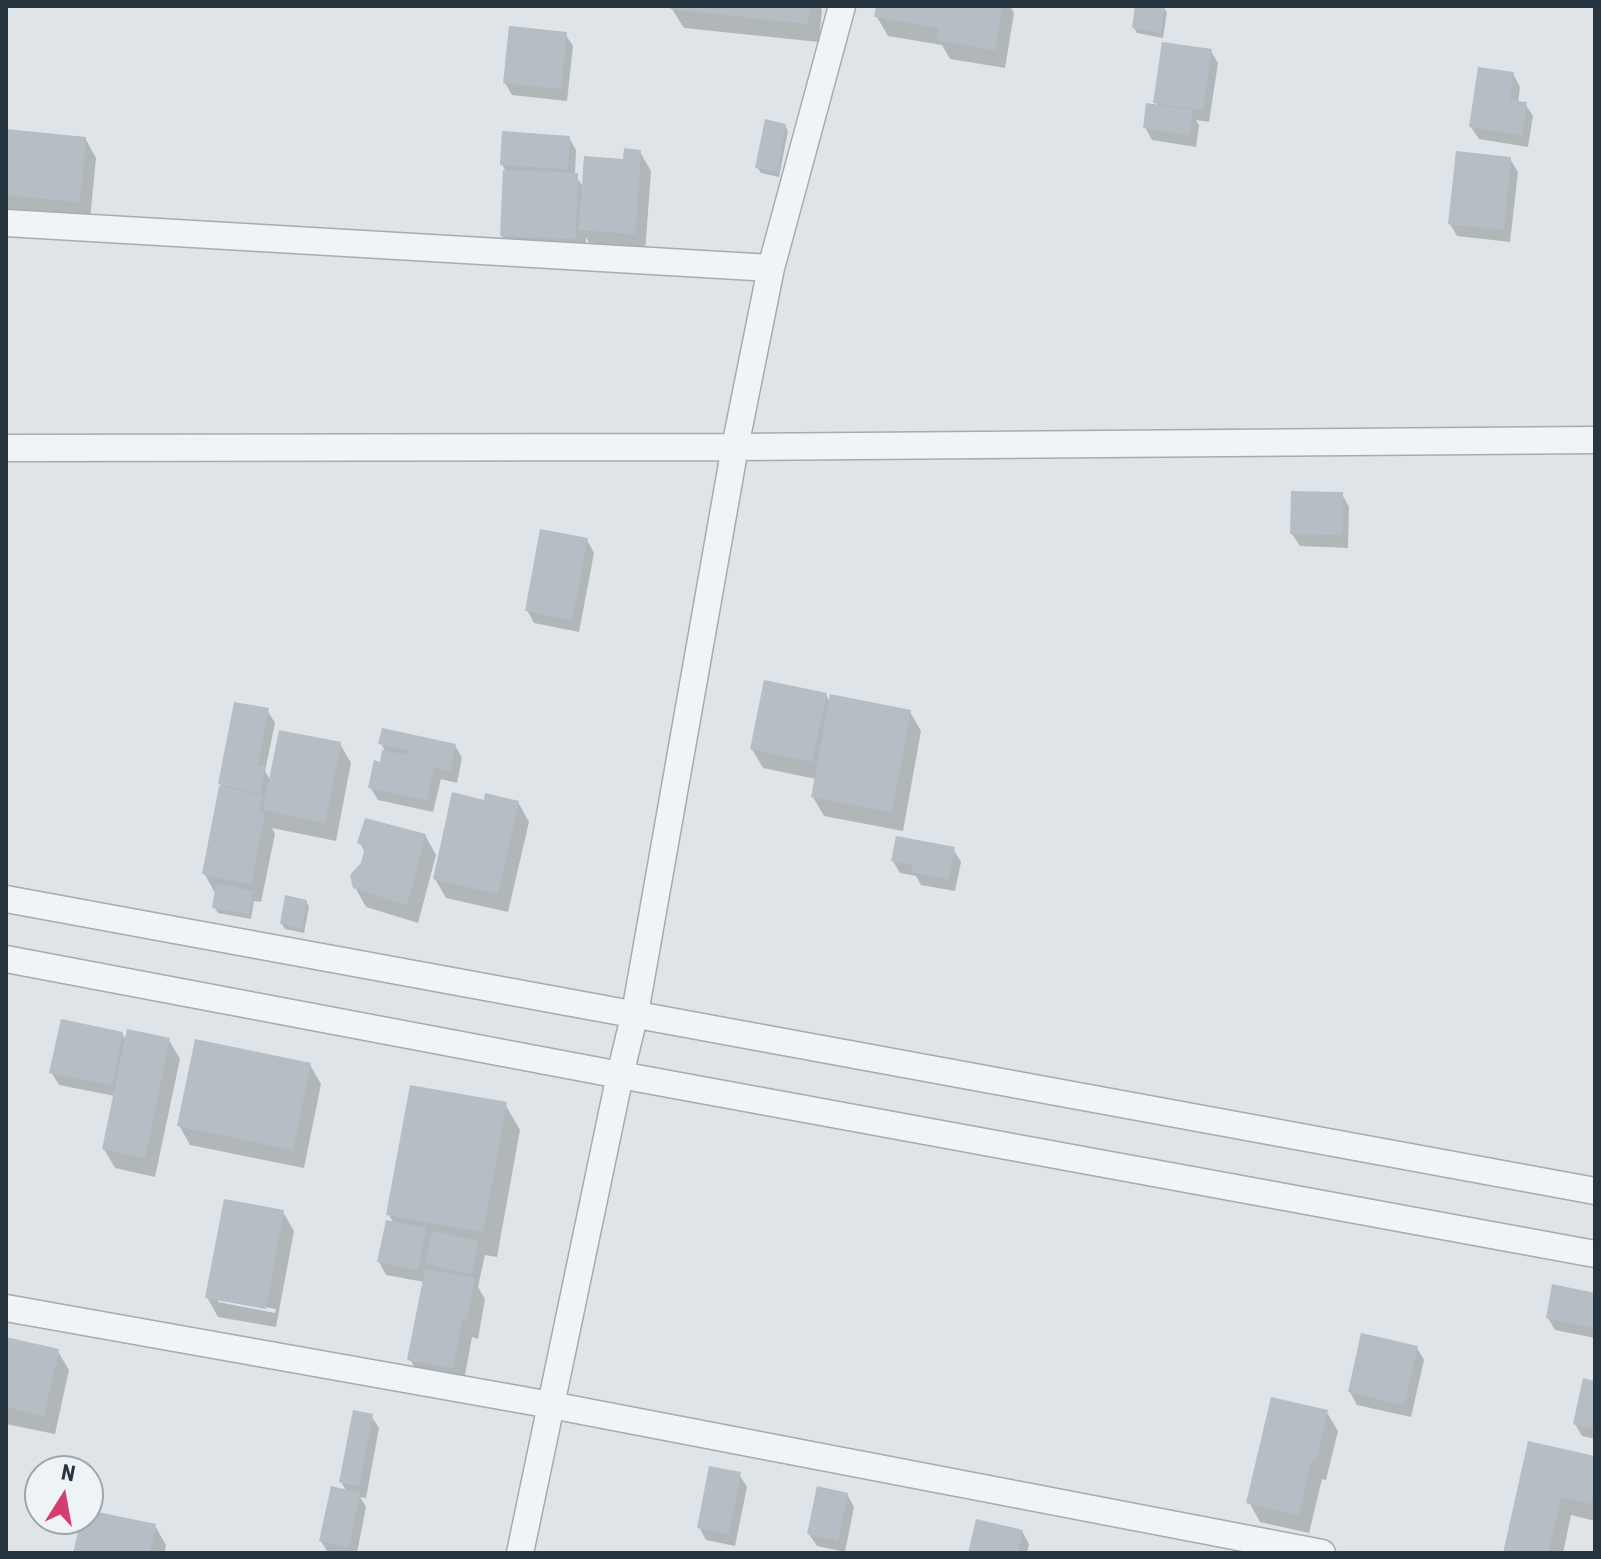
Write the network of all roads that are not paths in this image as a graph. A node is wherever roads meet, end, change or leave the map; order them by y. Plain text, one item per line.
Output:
1 (842, 6) edge
2 (6, 223) edge
3 (771, 268) junction
4 (1595, 440) edge
5 (735, 447) junction
6 (6, 448) edge
7 (6, 899) edge
8 (6, 959) edge
9 (635, 1013) junction
10 (620, 1075) junction
11 (1595, 1191) edge
12 (1595, 1254) edge
13 (6, 1308) edge
14 (551, 1405) junction
15 (520, 1553) edge
16 (1322, 1553) edge

1 - 3 street
2 - 3 street
3 - 5 street
4 - 5 street
5 - 6 street
5 - 9 street
7 - 9 street
8 - 10 street
9 - 10 street
9 - 11 street
10 - 12 street
10 - 14 street
13 - 14 street
14 - 15 street
14 - 16 street

